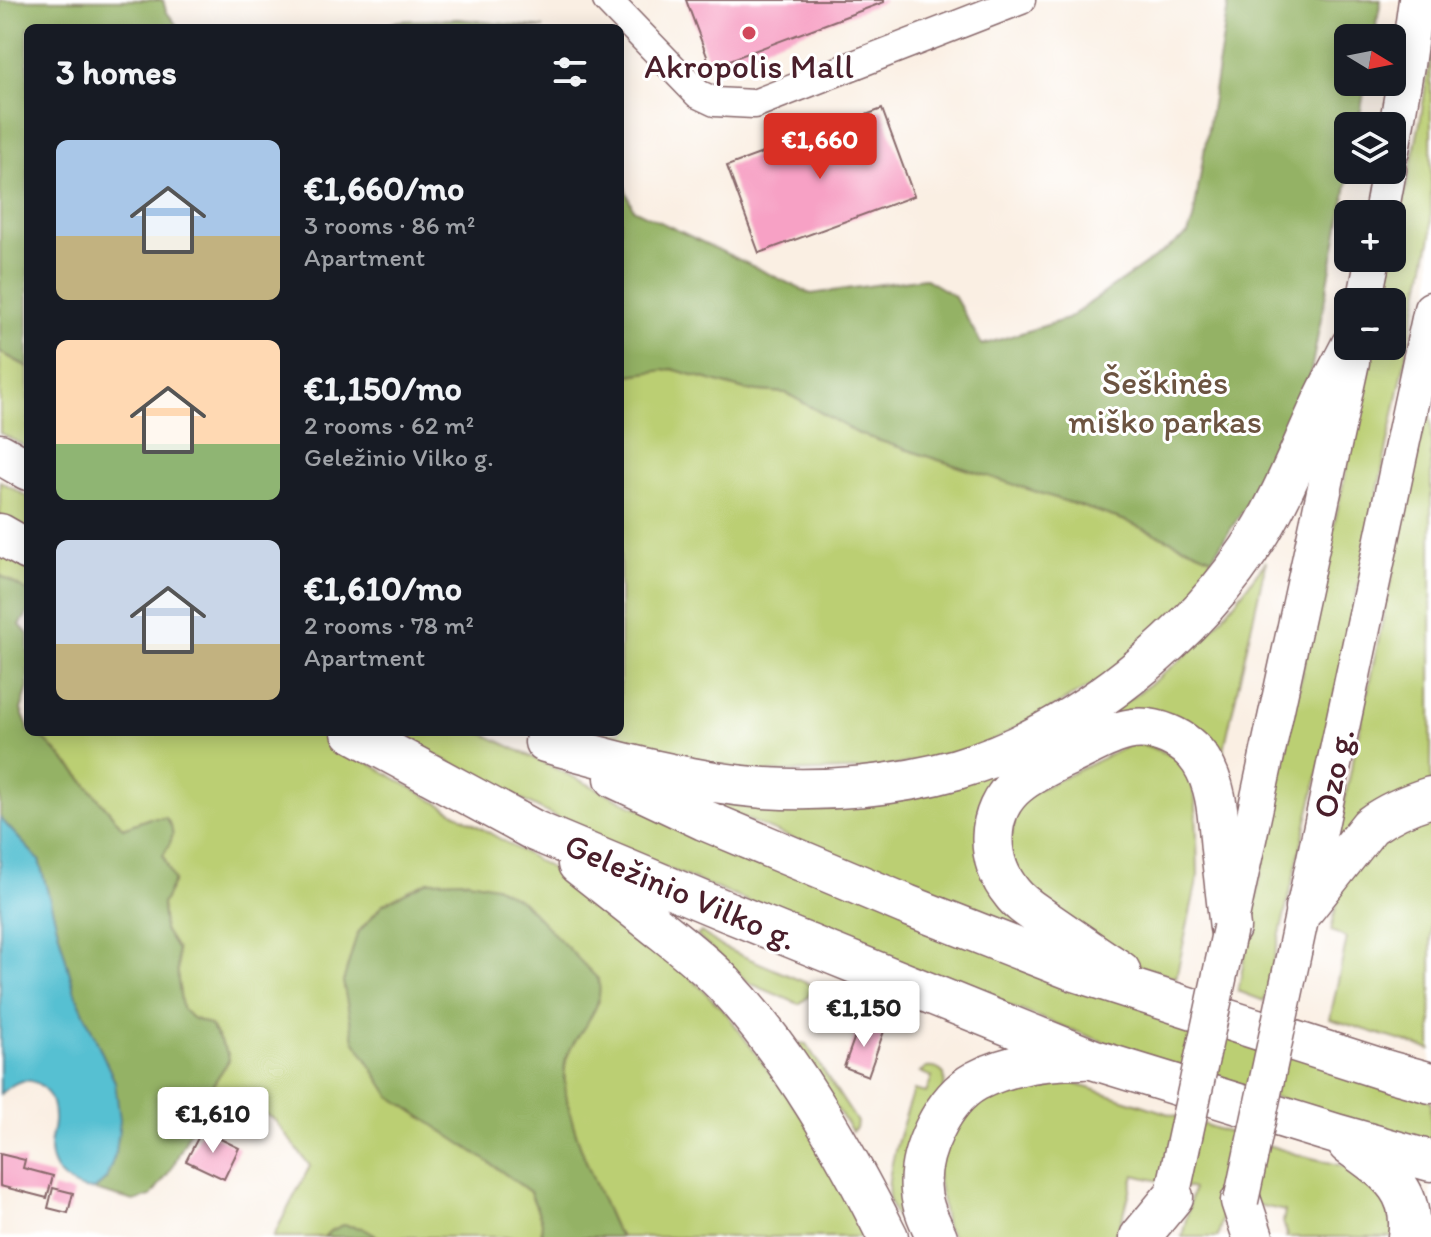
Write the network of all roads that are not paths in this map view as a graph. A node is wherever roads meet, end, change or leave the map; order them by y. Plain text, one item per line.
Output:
1 (607, 0) edge
2 (1021, 0) edge
3 (1416, 0) edge
4 (1398, 112) edge
5 (1431, 309) edge
6 (1346, 360) edge
7 (1350, 360) edge
8 (0, 454) edge
9 (24, 468) edge
10 (0, 534) edge
11 (24, 548) edge
12 (359, 736) edge
13 (535, 737) edge
14 (1431, 797) edge
15 (535, 831) junction
16 (1305, 908) junction
17 (1230, 928) junction
18 (1164, 999) junction
19 (1092, 1059) junction
20 (1431, 1070) edge
21 (1388, 1071) junction
22 (1431, 1083) edge
23 (1336, 1134) junction
24 (1431, 1161) edge
25 (1174, 1190) junction
26 (1243, 1225) edge
27 (888, 1237) edge
28 (937, 1237) edge
29 (1140, 1237) edge
30 (1164, 1237) edge
31 (1408, 1237) edge

1 - 2 street
3 - 4 main road
5 - 16 main road, Ozo g.
6 - 13 highway
7 - 17 main road, Ozo g.
8 - 9 highway
10 - 11 highway
12 - 15 highway, Geležinio Vilko g.
13 - 18 highway
14 - 16 highway
15 - 19 highway, Geležinio Vilko g.
15 - 27 highway
16 - 26 main road, Ozo g., bridge
17 - 18 highway
17 - 25 main road, Ozo g., bridge
18 - 21 highway
19 - 23 highway, Geležinio Vilko g.
19 - 28 highway
20 - 21 highway
21 - 22 highway
23 - 24 highway, Geležinio Vilko g.
23 - 31 highway
25 - 29 highway
25 - 30 main road, Ozo g.

